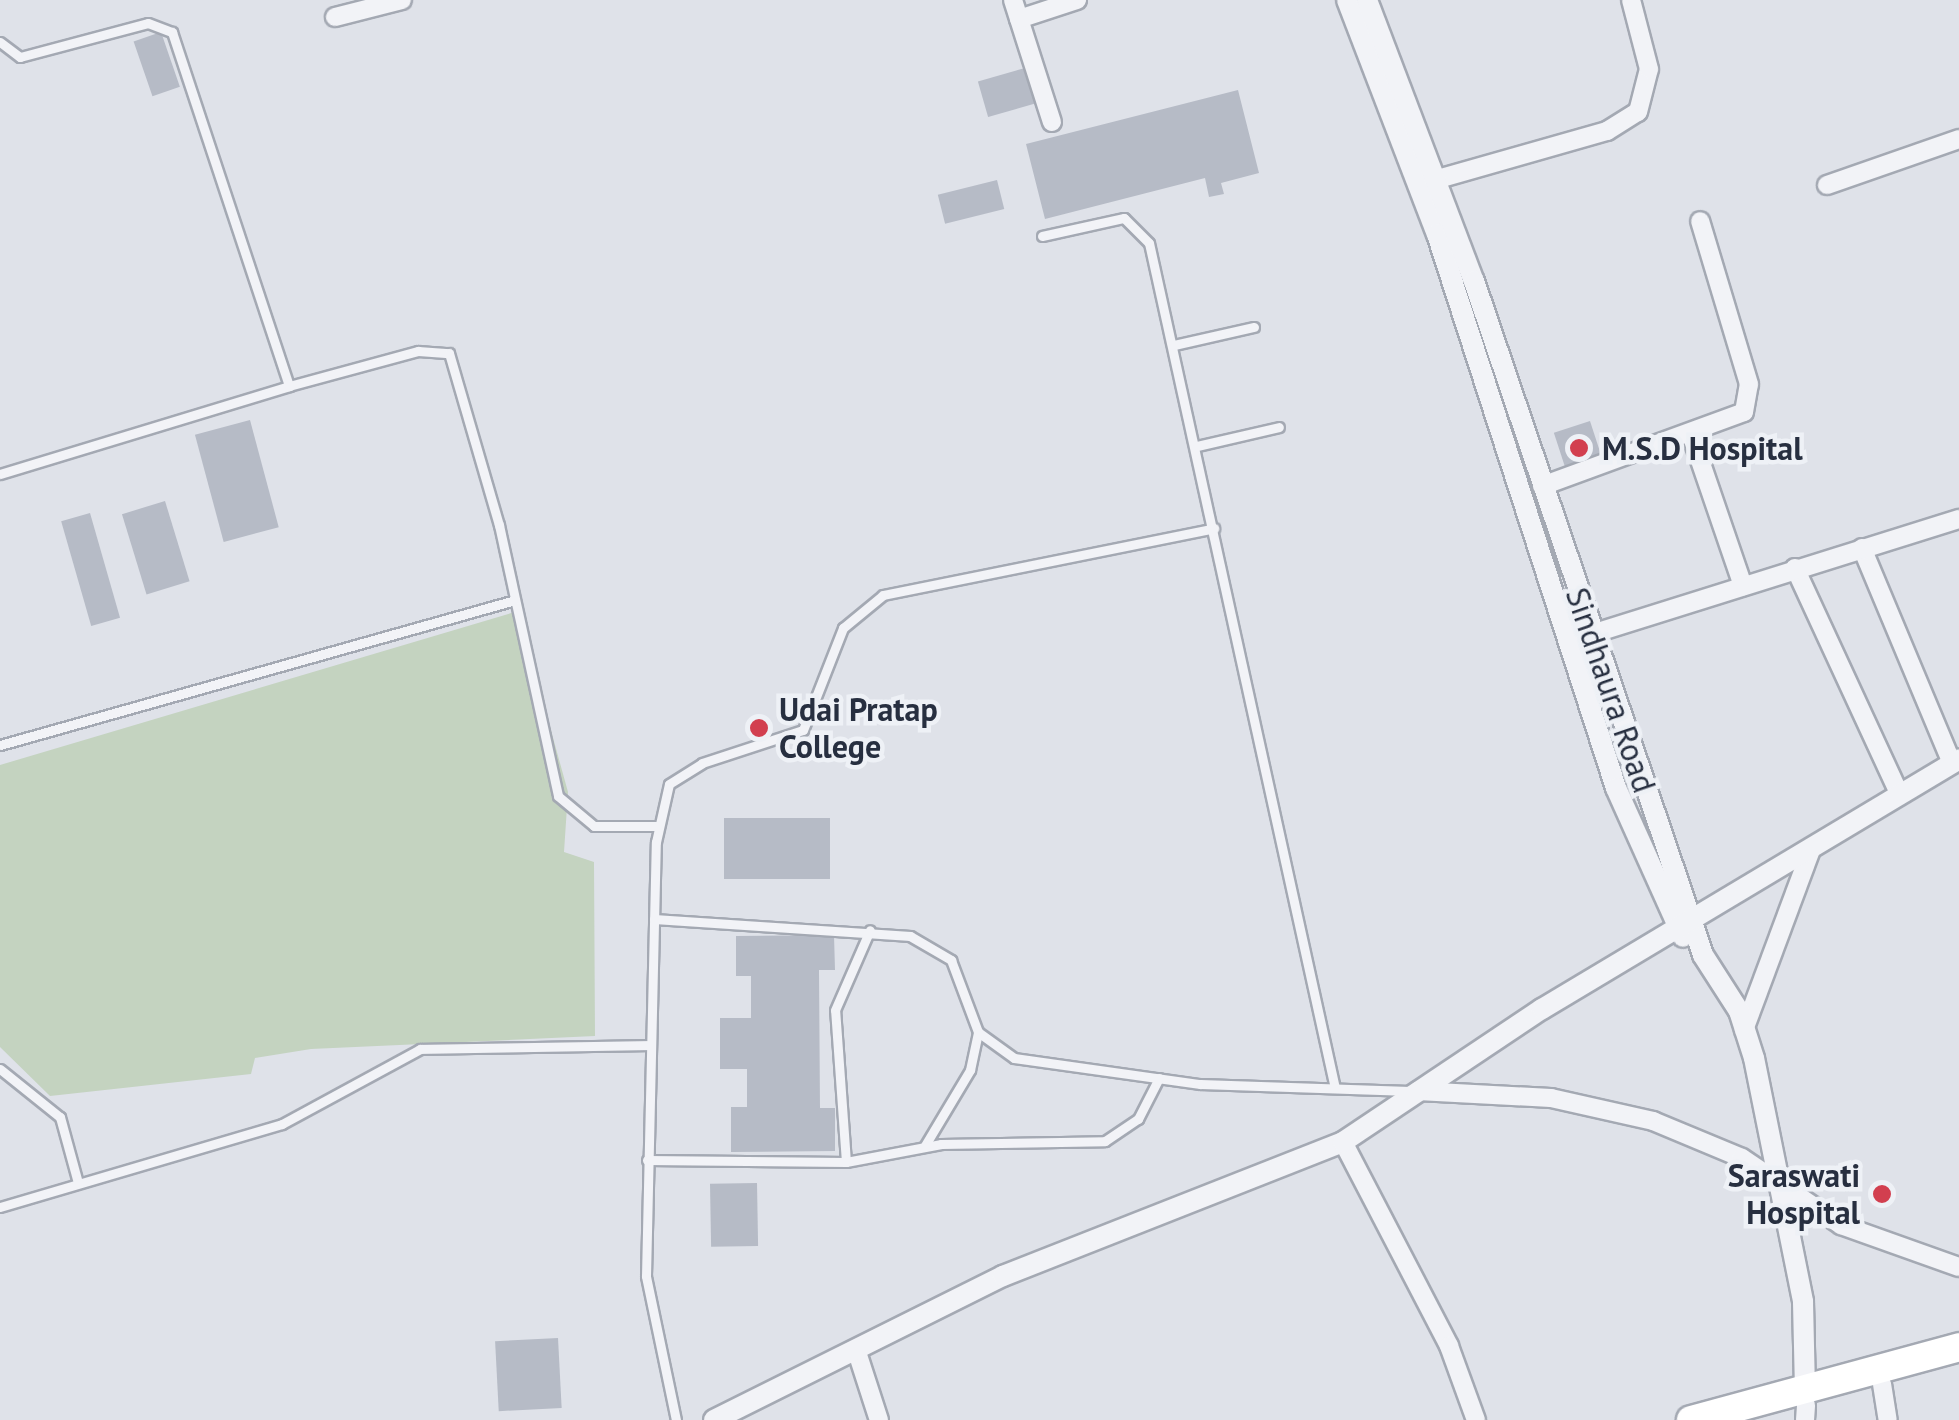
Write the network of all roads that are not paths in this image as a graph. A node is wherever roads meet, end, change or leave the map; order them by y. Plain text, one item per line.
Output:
1 (402, 0) edge
2 (1013, 0) edge
3 (1077, 0) edge
4 (1346, 0) edge
5 (1367, 0) edge
6 (1631, 0) edge
7 (335, 17) dead end
8 (1019, 19) junction
9 (0, 42) edge
10 (1052, 122) dead end
11 (1959, 139) edge
12 (1438, 179) junction
13 (1827, 185) dead end
14 (1700, 221) dead end
15 (1042, 236) dead end
16 (1254, 328) dead end
17 (1174, 345) junction
18 (289, 386) junction
19 (1279, 427) dead end
20 (1691, 434) junction
21 (1197, 446) junction
22 (0, 474) edge
23 (1542, 486) junction
24 (1959, 520) edge
25 (1214, 528) junction
26 (1862, 548) junction
27 (1796, 568) junction
28 (1743, 586) junction
29 (515, 600) junction
30 (1592, 634) junction
31 (0, 745) edge
32 (1956, 761) edge
33 (1900, 795) junction
34 (658, 826) junction
35 (1810, 850) junction
36 (654, 919) junction
37 (1695, 920) junction
38 (870, 930) junction
39 (1674, 930) junction
40 (1703, 955) junction
41 (1744, 1030) junction
42 (978, 1032) junction
43 (648, 1045) junction
44 (0, 1069) edge
45 (1160, 1078) junction
46 (1336, 1088) junction
47 (1418, 1091) junction
48 (1343, 1142) junction
49 (924, 1147) junction
50 (647, 1160) junction
51 (846, 1162) junction
52 (78, 1183) junction
53 (1784, 1186) junction
54 (0, 1207) edge
55 (1959, 1267) edge
56 (1959, 1347) edge
57 (856, 1349) junction
58 (1959, 1366) edge
59 (1882, 1384) junction
60 (1805, 1405) edge
61 (676, 1420) edge
62 (714, 1420) edge
63 (879, 1420) edge
64 (1476, 1420) edge
65 (1691, 1420) edge
66 (1754, 1420) edge
67 (1888, 1420) edge

1 - 7 street
2 - 8 street
3 - 8 street
4 - 39 street
5 - 12 street, Sindhaura Road
6 - 12 street
8 - 10 street
9 - 18 lane
11 - 13 street
12 - 23 street, Sindhaura Road
14 - 20 street
15 - 17 lane
16 - 17 lane
17 - 21 lane
18 - 22 lane
18 - 29 lane
19 - 21 lane
20 - 23 street
20 - 28 street
21 - 25 lane
23 - 30 street, Sindhaura Road
24 - 26 street
25 - 34 lane
25 - 46 lane
26 - 27 street
26 - 32 street
27 - 28 street
27 - 33 street
28 - 30 street
29 - 31 lane
29 - 34 lane
30 - 37 street, Sindhaura Road
32 - 33 street
33 - 35 street
34 - 36 lane
35 - 37 street
35 - 41 street
36 - 38 lane
36 - 43 lane
37 - 39 street
37 - 40 street, Sindhaura Road
38 - 42 lane
38 - 51 lane
39 - 40 street
39 - 47 street
40 - 41 street, Sindhaura Road
41 - 53 street, Sindhaura Road
42 - 45 lane
42 - 49 lane
43 - 50 lane
43 - 52 lane
44 - 52 lane
45 - 46 lane
45 - 49 lane
46 - 47 lane
47 - 48 street
47 - 53 street
48 - 57 street
48 - 64 street
49 - 51 lane
50 - 51 lane
50 - 61 lane
52 - 54 lane
53 - 55 street
53 - 60 street, Sindhaura Road
56 - 60 highway
57 - 62 street
57 - 63 street
58 - 59 highway
59 - 60 highway
59 - 67 street
60 - 65 highway
60 - 66 highway

